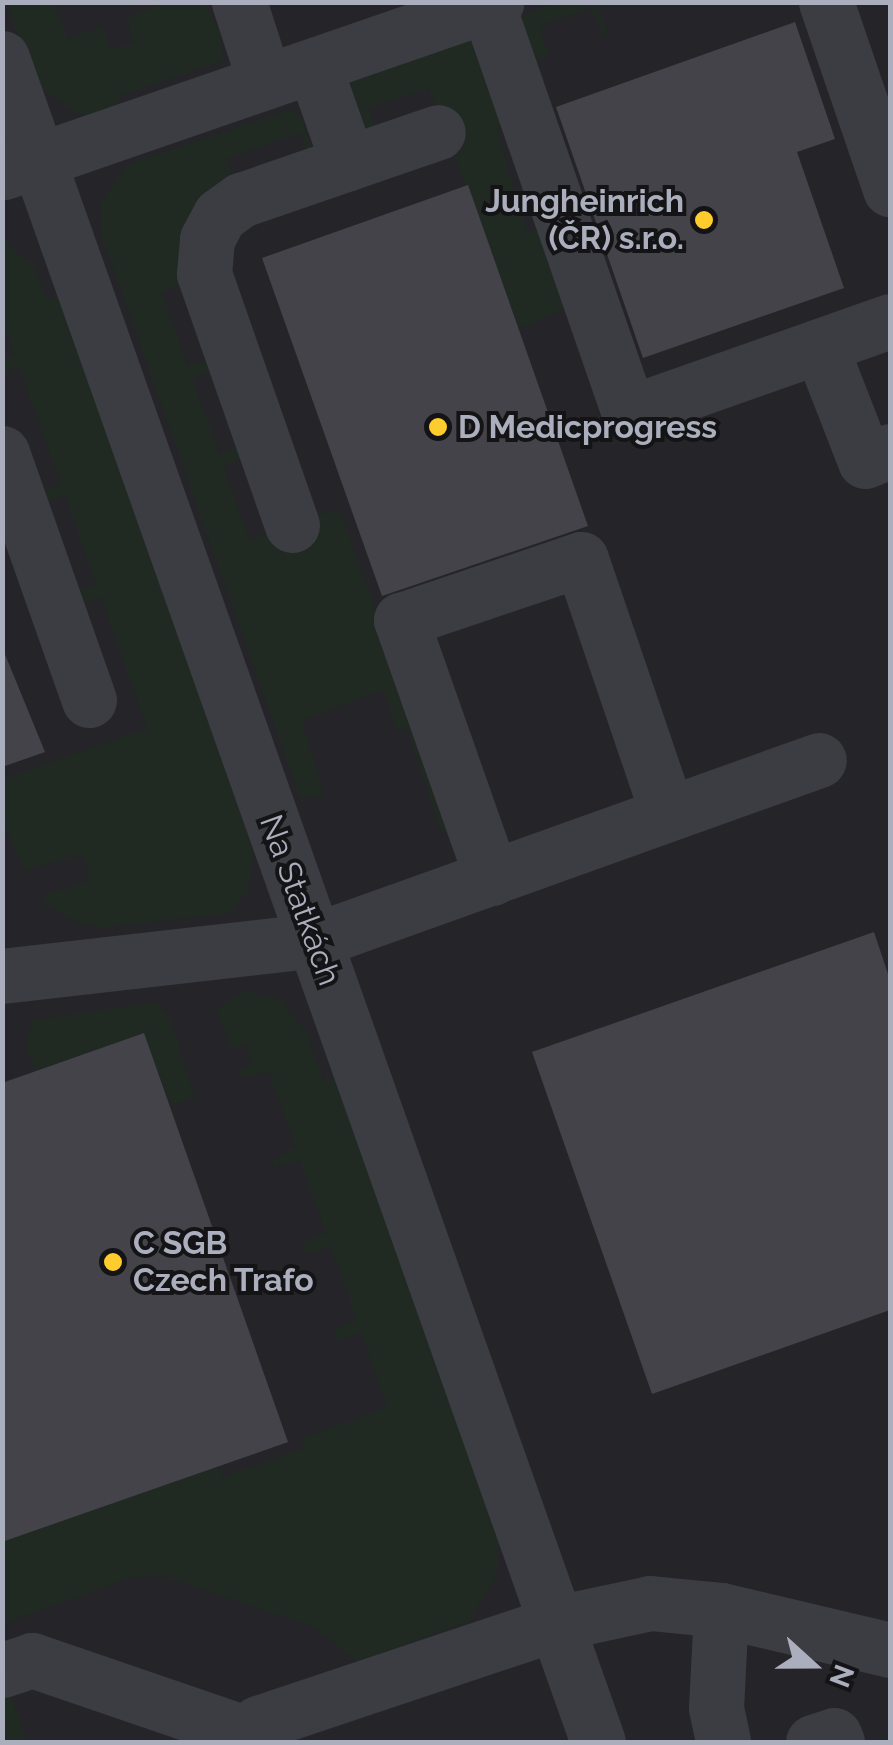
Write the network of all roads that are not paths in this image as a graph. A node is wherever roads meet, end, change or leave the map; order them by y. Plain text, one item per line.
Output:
1 (239, 2) edge
2 (826, 2) edge
3 (492, 4) edge
4 (2, 58) edge
5 (290, 74) junction
6 (438, 132) dead end
7 (348, 162) junction
8 (20, 166) edge
9 (890, 189) edge
10 (890, 321) edge
11 (821, 348) junction
12 (890, 451) edge
13 (2, 453) edge
14 (292, 525) dead end
15 (89, 700) dead end
16 (819, 760) dead end
17 (668, 814) junction
18 (492, 878) junction
19 (316, 940) junction
20 (2, 976) edge
21 (721, 1610) junction
22 (556, 1623) junction
23 (890, 1650) edge
24 (2, 1670) edge
25 (249, 1739) edge
26 (598, 1742) edge
27 (723, 1742) edge
28 (812, 1742) edge
29 (837, 1742) edge

1 - 5 street
2 - 9 street
3 - 5 street
3 - 11 street
4 - 8 street, Na Statkách
5 - 7 street
5 - 8 street
6 - 7 street
7 - 14 street
8 - 19 street, Na Statkách
10 - 11 street
11 - 12 street
13 - 15 street
16 - 17 street
17 - 18 street
17 - 18 street
18 - 19 street
19 - 20 street
19 - 22 street, Na Statkách
21 - 22 street
21 - 23 street
21 - 27 street
22 - 25 street
22 - 26 street, Na Statkách
24 - 25 street
28 - 29 street

